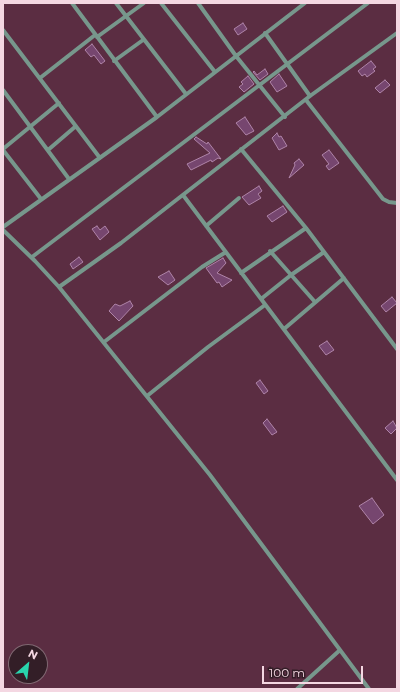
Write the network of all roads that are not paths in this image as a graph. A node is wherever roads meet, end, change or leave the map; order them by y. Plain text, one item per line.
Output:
1 (72, 3) edge
2 (116, 3) edge
3 (144, 3) edge
4 (161, 3) edge
5 (198, 3) edge
6 (305, 3) edge
7 (368, 3) edge
8 (126, 16) junction
9 (3, 30) edge
10 (265, 33) junction
11 (397, 33) edge
12 (96, 36) junction
13 (143, 40) junction
14 (236, 56) junction
15 (114, 61) junction
16 (287, 63) junction
17 (215, 72) junction
18 (40, 78) junction
19 (259, 86) junction
20 (3, 90) edge
21 (186, 94) junction
22 (310, 96) junction
23 (306, 100) junction
24 (59, 103) junction
25 (157, 117) junction
26 (284, 117) junction
27 (30, 126) junction
28 (76, 126) junction
29 (3, 149) edge
30 (241, 149) junction
31 (48, 150) junction
32 (100, 158) junction
33 (69, 178) junction
34 (183, 195) junction
35 (239, 198) dead end
36 (41, 199) junction
37 (397, 203) edge
38 (206, 226) junction
39 (3, 227) edge
40 (306, 228) junction
41 (3, 230) edge
42 (270, 251) junction
43 (226, 252) junction
44 (324, 252) junction
45 (32, 257) junction
46 (241, 273) junction
47 (291, 275) junction
48 (344, 278) junction
49 (59, 287) junction
50 (261, 299) junction
51 (315, 302) junction
52 (265, 305) junction
53 (284, 329) junction
54 (104, 342) junction
55 (397, 349) edge
56 (147, 396) junction
57 (397, 480) edge
58 (340, 650) junction
59 (297, 689) edge
60 (369, 689) edge

1 - 12 street
2 - 8 street
3 - 8 street
4 - 17 street
5 - 14 street
6 - 10 street
7 - 16 street
8 - 12 street
8 - 13 street
9 - 18 street
10 - 14 street
10 - 16 street
11 - 22 street
12 - 15 street
12 - 18 street
13 - 15 street
13 - 21 street
14 - 17 street
14 - 19 street
15 - 25 street
16 - 19 street
16 - 22 street
17 - 21 street
18 - 24 street
19 - 26 street
19 - 45 street
20 - 27 street
21 - 25 street
22 - 23 street
23 - 26 street
23 - 37 street
24 - 27 street
24 - 28 street
25 - 32 street
26 - 30 street
27 - 29 street
27 - 31 street
28 - 31 street
28 - 32 street
29 - 36 street
30 - 34 street
30 - 40 street
31 - 33 street
32 - 33 street
33 - 36 street
34 - 38 street
34 - 49 street
35 - 38 street
36 - 39 street
38 - 43 street
40 - 42 street
40 - 44 street
41 - 45 street
42 - 46 street
42 - 47 street
43 - 46 street
43 - 54 street
44 - 47 street
44 - 48 street
45 - 49 street
46 - 50 street
47 - 50 street
47 - 51 street
48 - 51 street
48 - 55 street
49 - 54 street
50 - 52 street
51 - 53 street
52 - 53 street
52 - 56 street
53 - 57 street
54 - 56 street
56 - 58 street
58 - 59 street
58 - 60 street

